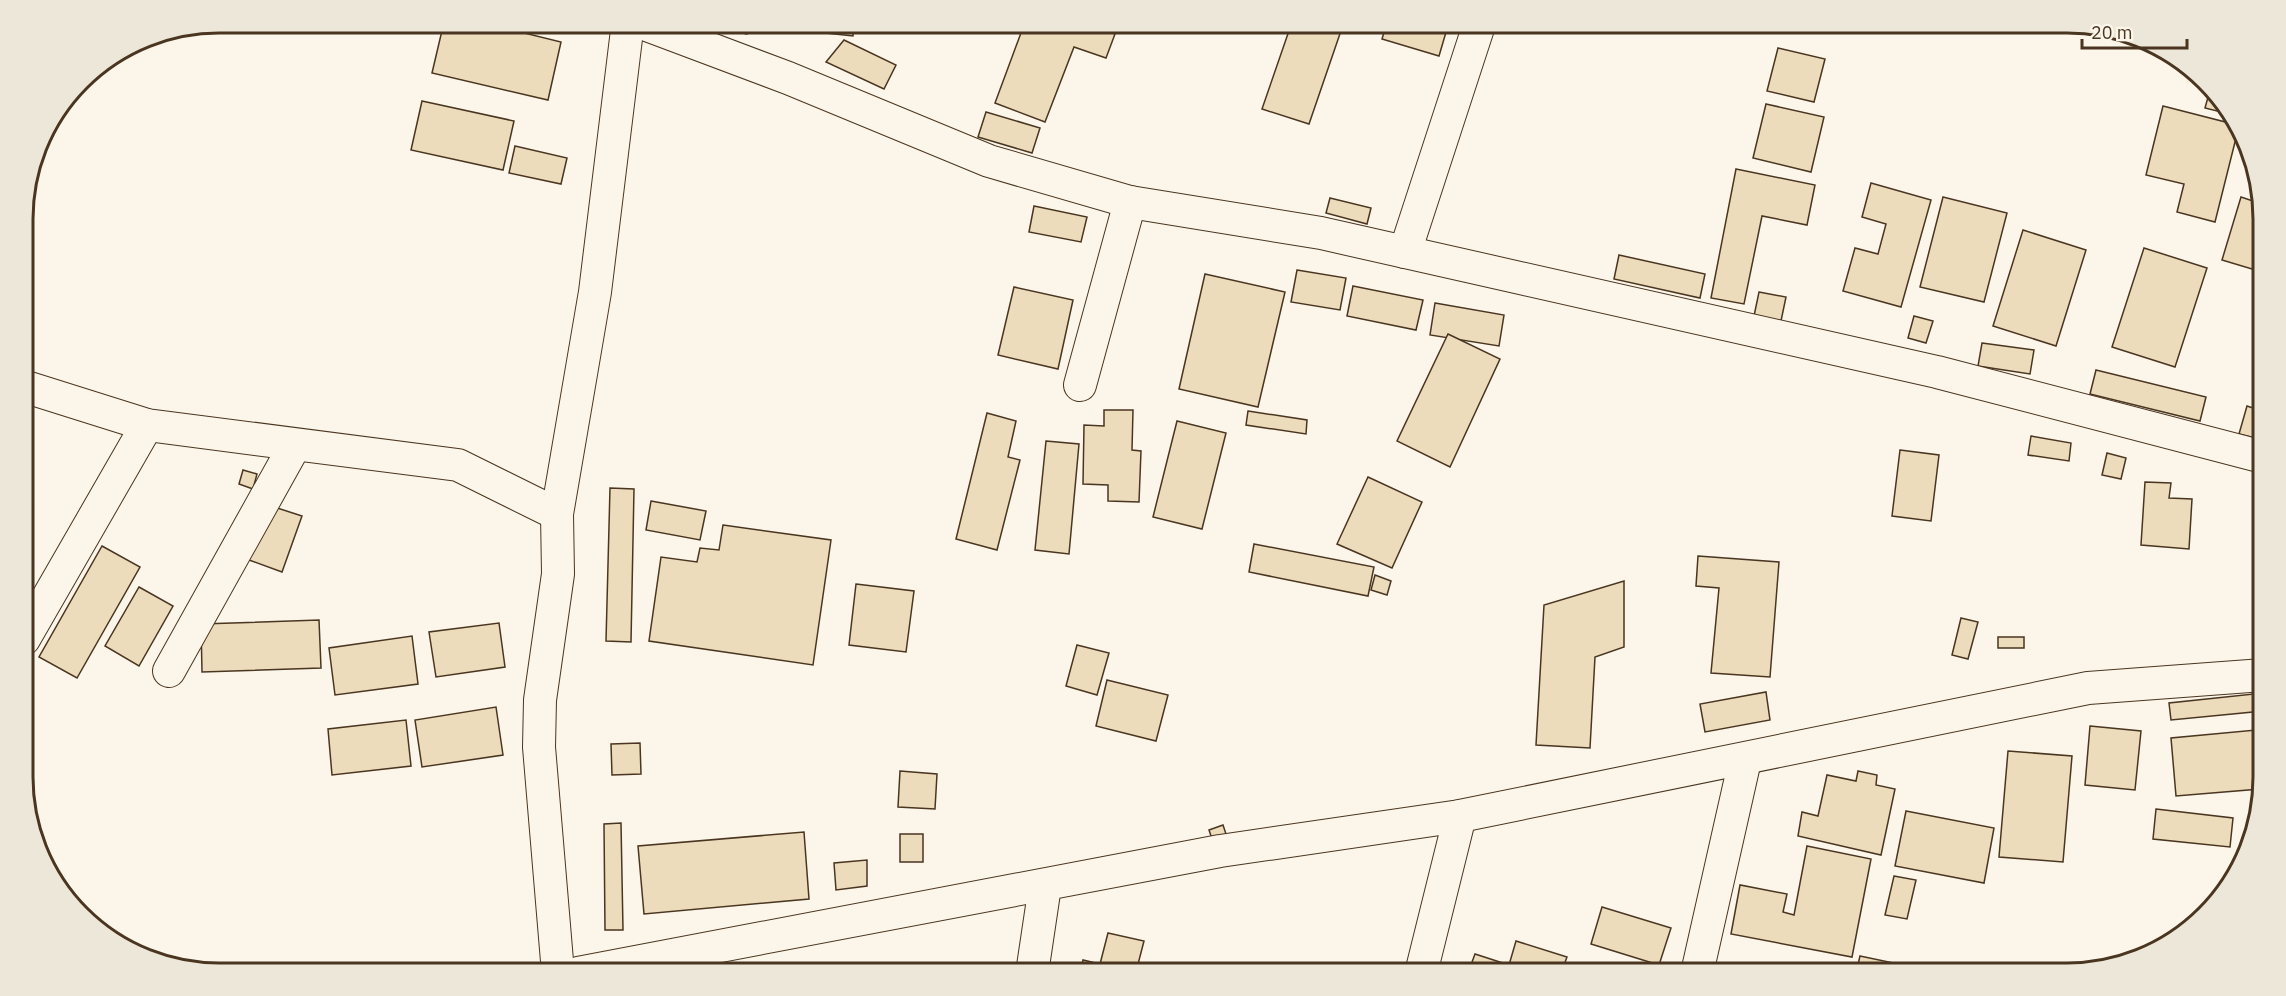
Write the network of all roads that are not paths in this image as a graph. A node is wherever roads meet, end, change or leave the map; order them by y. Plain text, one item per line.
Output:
1 (627, 33) edge
2 (668, 33) edge
3 (1476, 33) edge
4 (1130, 202) junction
5 (1405, 252) junction
6 (1080, 385) dead end
7 (33, 389) edge
8 (147, 425) junction
9 (296, 445) junction
10 (2253, 455) edge
11 (557, 514) junction
12 (33, 623) edge
13 (169, 671) dead end
14 (2253, 676) edge
15 (1745, 760) junction
16 (1460, 816) junction
17 (1045, 886) junction
18 (557, 963) edge
19 (632, 963) edge
20 (1033, 963) edge
21 (1423, 963) edge
22 (1699, 963) edge

1 - 11 street
2 - 4 street
3 - 5 street
4 - 5 street
4 - 6 street
5 - 10 street
7 - 8 street
8 - 9 street
8 - 12 street
9 - 11 street
9 - 13 street
11 - 18 street
14 - 15 street
15 - 16 street
15 - 22 street
16 - 17 street
16 - 21 street
17 - 19 street
17 - 20 street

